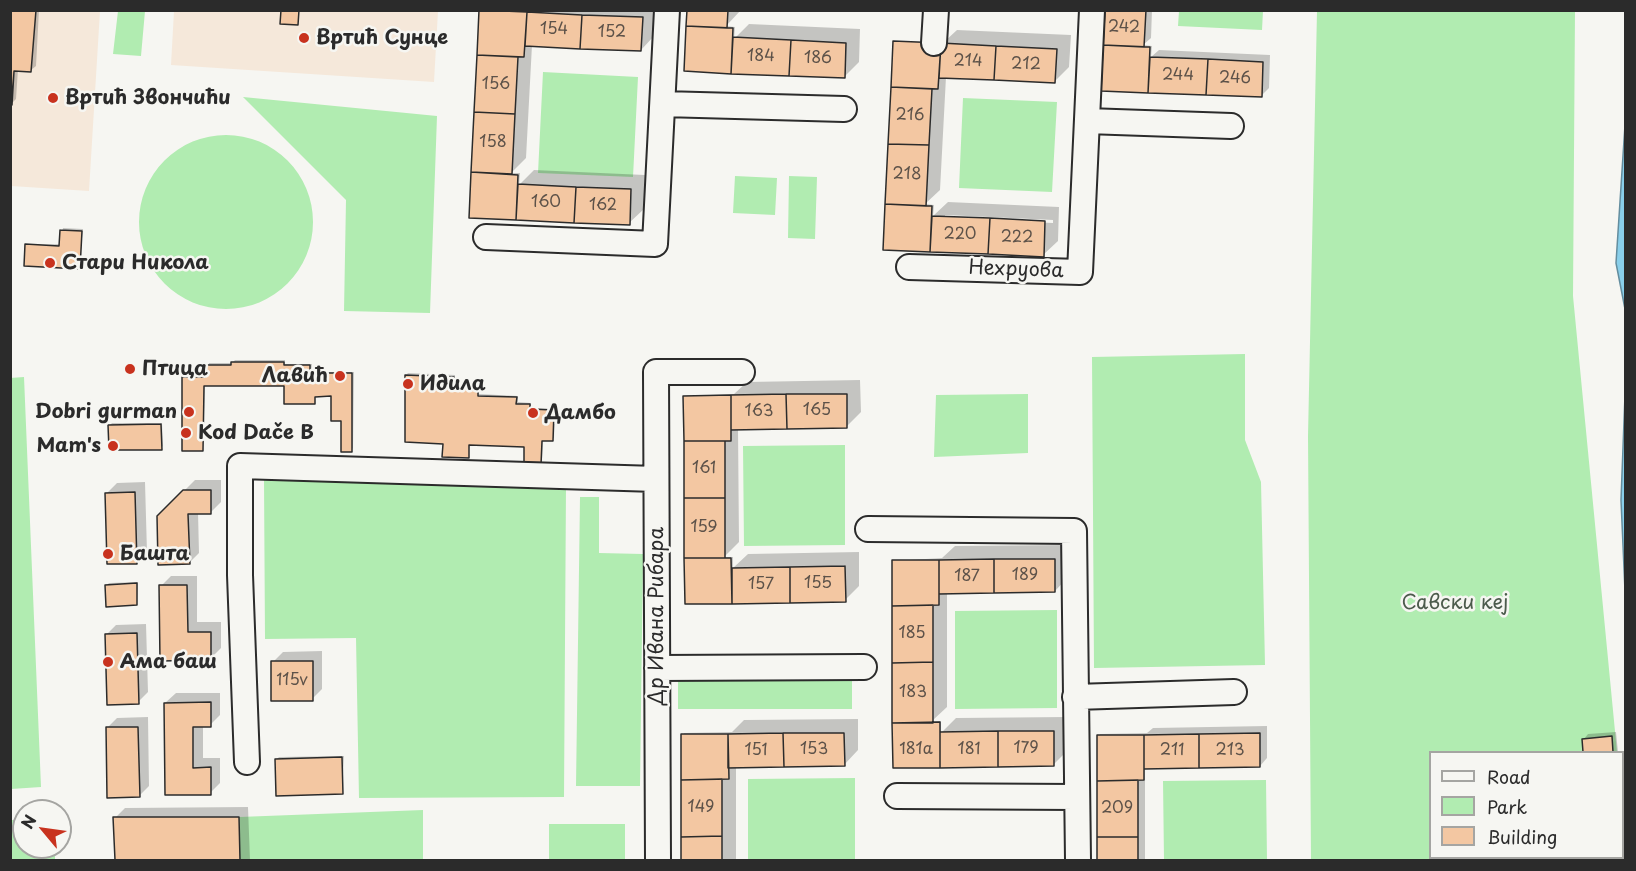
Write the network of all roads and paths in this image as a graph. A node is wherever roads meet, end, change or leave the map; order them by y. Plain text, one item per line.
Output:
1 (667, 10) edge
2 (936, 10) edge
3 (1092, 10) edge
4 (934, 43) dead end
5 (663, 104) junction
6 (844, 109) dead end
7 (1087, 121) junction
8 (1231, 126) dead end
9 (498, 231) dead end
10 (909, 267) dead end
11 (742, 372) dead end
12 (656, 479) junction
13 (868, 529) dead end
14 (864, 667) dead end
15 (657, 668) junction
16 (1234, 692) dead end
17 (1075, 698) junction
18 (247, 762) dead end
19 (897, 796) dead end
20 (1076, 797) junction
21 (658, 861) edge
22 (1078, 861) edge

1 - 5 street
2 - 4 street
3 - 7 street, Нехруова
5 - 6 street
5 - 9 street
7 - 8 street
7 - 10 street, Нехруова
11 - 12 street, Др Ивана Рибара
12 - 15 street, Др Ивана Рибара
12 - 18 street
13 - 17 street
14 - 15 street
15 - 21 street, Др Ивана Рибара
16 - 17 street
17 - 20 street
19 - 20 street
20 - 22 street

